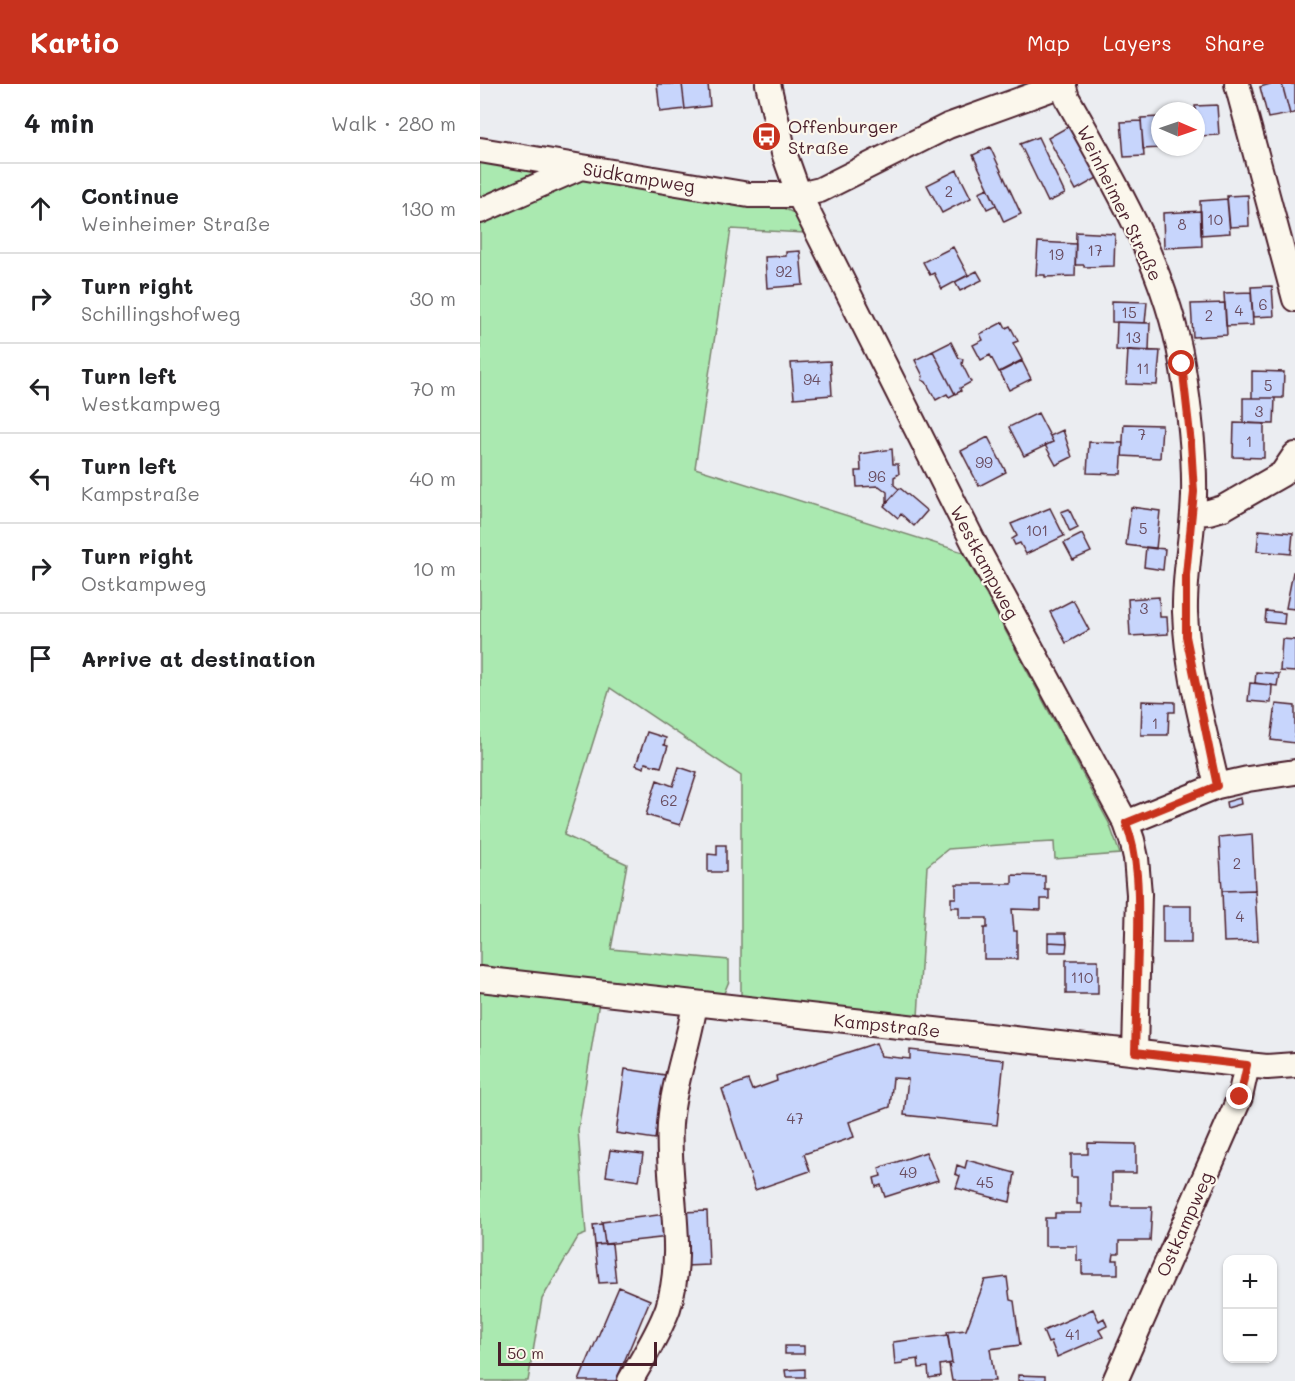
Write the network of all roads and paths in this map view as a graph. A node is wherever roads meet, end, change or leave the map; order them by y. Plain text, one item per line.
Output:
1 (768, 84) edge
2 (1064, 84) edge
3 (1237, 84) edge
4 (480, 150) edge
5 (581, 167) junction
6 (799, 195) junction
7 (480, 211) edge
8 (1295, 299) edge
9 (1295, 455) edge
10 (1193, 513) junction
11 (1295, 772) edge
12 (1217, 786) junction
13 (1126, 823) junction
14 (480, 979) edge
15 (695, 1003) junction
16 (1135, 1052) junction
17 (1247, 1065) junction
18 (1295, 1065) edge
19 (630, 1381) edge
20 (1115, 1381) edge

1 - 6 street, Westkampweg
2 - 6 street
2 - 10 street, Weinheimer Straße
3 - 8 street
4 - 5 street, Südkampweg
5 - 6 street, Südkampweg
5 - 7 street
6 - 13 street, Westkampweg
9 - 10 street
10 - 12 street, Weinheimer Straße
11 - 12 street
12 - 13 street
13 - 16 street, Westkampweg
14 - 15 street, Kampstraße
15 - 16 street, Kampstraße
15 - 19 street
16 - 17 street, Kampstraße
17 - 18 street, Kampstraße
17 - 20 street, Ostkampweg

